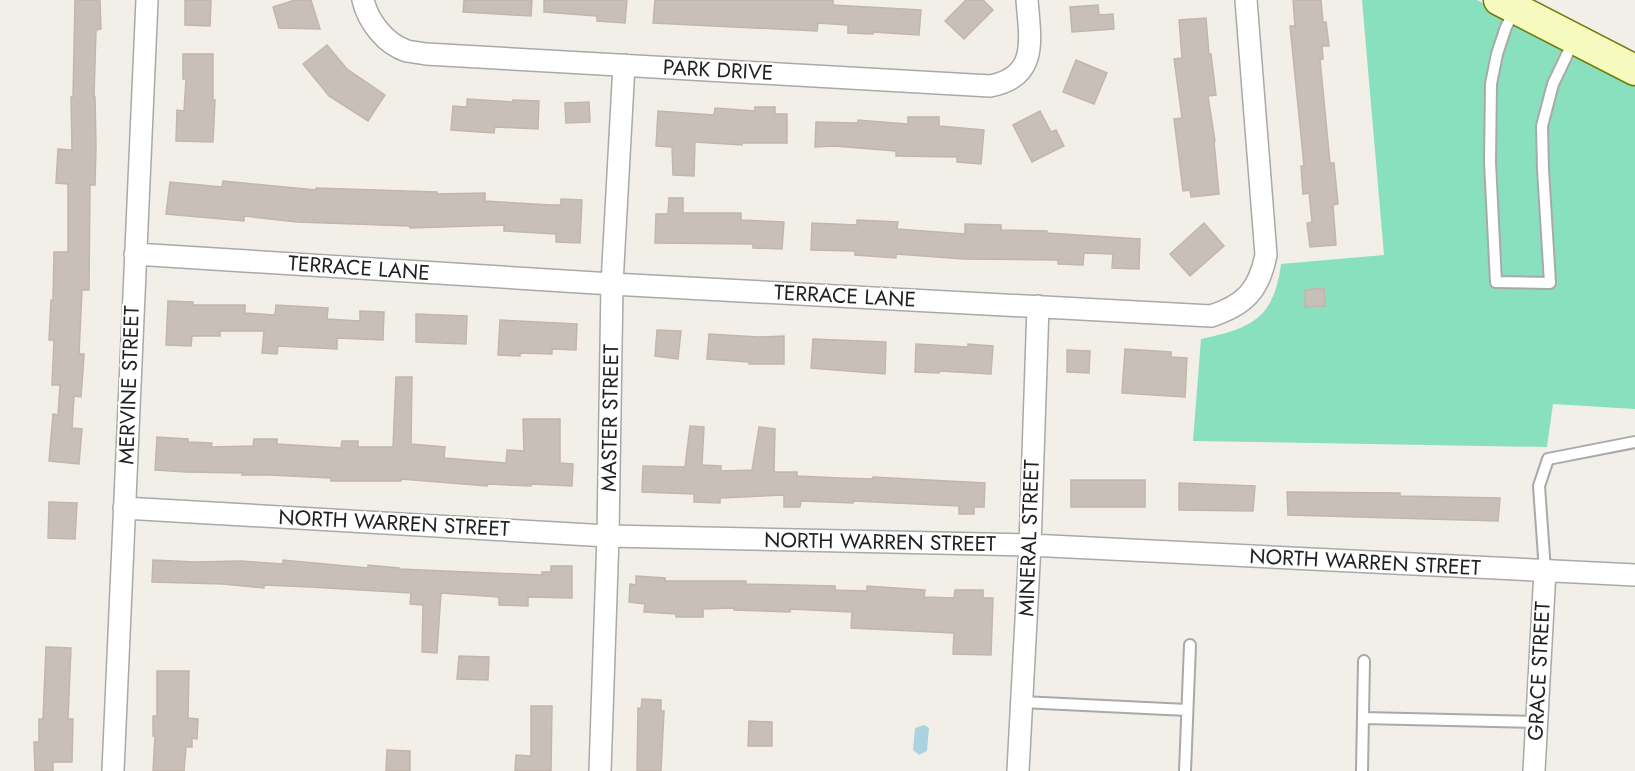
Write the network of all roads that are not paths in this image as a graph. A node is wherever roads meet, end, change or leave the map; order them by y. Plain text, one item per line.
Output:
1 (147, 0) edge
2 (363, 0) edge
3 (1027, 0) edge
4 (1246, 0) edge
5 (1507, 5) edge
6 (1574, 40) junction
7 (624, 65) junction
8 (1635, 70) edge
9 (135, 254) junction
10 (612, 284) junction
11 (1038, 306) junction
12 (1635, 442) edge
13 (124, 508) junction
14 (608, 536) junction
15 (1030, 545) junction
16 (1545, 571) junction
17 (1635, 575) edge
18 (1190, 645) dead end
19 (1364, 661) dead end
20 (1022, 702) junction
21 (1187, 710) junction
22 (1363, 718) junction
23 (1536, 722) junction
24 (113, 771) edge
25 (600, 771) edge
26 (1018, 771) edge
27 (1185, 771) edge
28 (1362, 771) edge
29 (1534, 771) edge

1 - 9 street, MERVINE STREET
2 - 7 street, PARK DRIVE
3 - 7 street, PARK DRIVE
4 - 11 street, TERRACE LANE
5 - 6 street
5 - 6 lane
6 - 8 street
7 - 10 street, MASTER STREET
9 - 10 street, TERRACE LANE
9 - 13 street, MERVINE STREET
10 - 11 street, TERRACE LANE
10 - 14 street, MASTER STREET
11 - 15 street, MINERAL STREET
12 - 16 lane
13 - 14 street, NORTH WARREN STREET
13 - 24 street, MERVINE STREET
14 - 15 street, NORTH WARREN STREET
14 - 25 street, MASTER STREET
15 - 16 street, NORTH WARREN STREET
15 - 20 street, MINERAL STREET
16 - 17 street, NORTH WARREN STREET
16 - 23 street, GRACE STREET
18 - 21 lane
19 - 22 lane
20 - 21 lane
20 - 26 street, MINERAL STREET
21 - 27 lane
22 - 23 lane
22 - 28 lane
23 - 29 street, GRACE STREET

